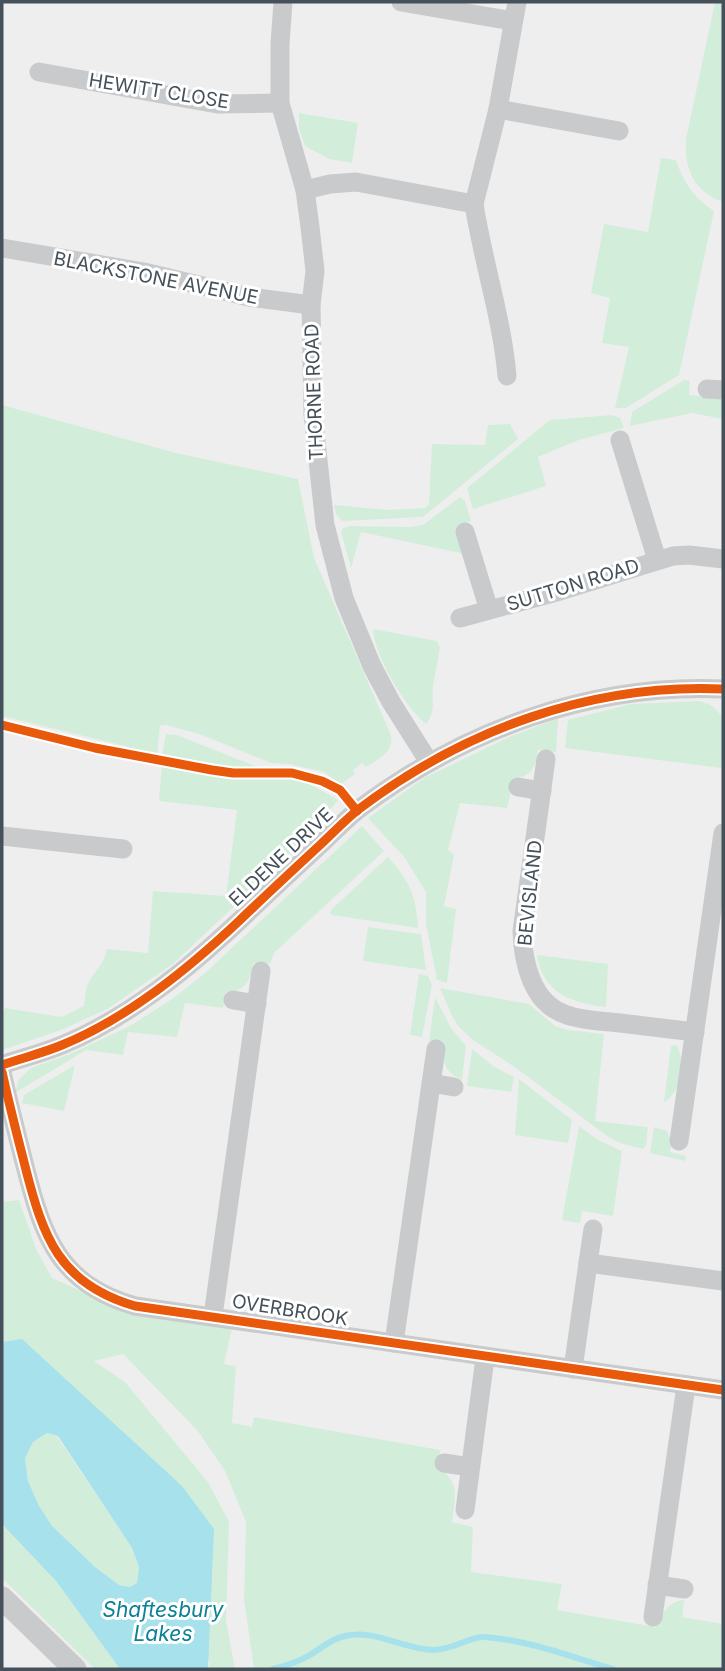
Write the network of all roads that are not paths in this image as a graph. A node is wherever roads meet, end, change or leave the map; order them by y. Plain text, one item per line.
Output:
1 (283, 2) edge
2 (401, 2) edge
3 (515, 11) edge
4 (39, 72) dead end
5 (280, 103) junction
6 (498, 109) junction
7 (619, 131) dead end
8 (305, 190) junction
9 (474, 204) junction
10 (2, 248) edge
11 (311, 305) junction
12 (507, 376) dead end
13 (620, 440) dead end
14 (465, 532) dead end
15 (723, 559) edge
16 (657, 560) junction
17 (489, 610) junction
18 (460, 618) dead end
19 (723, 689) edge
20 (546, 759) dead end
21 (429, 762) junction
22 (517, 786) dead end
23 (542, 791) junction
24 (723, 833) edge
25 (2, 836) edge
26 (123, 849) dead end
27 (717, 916) edge
28 (261, 971) dead end
29 (233, 1000) dead end
30 (257, 1004) junction
31 (695, 1032) junction
32 (436, 1049) dead end
33 (2, 1065) edge
34 (2, 1072) edge
35 (431, 1083) junction
36 (454, 1087) dead end
37 (679, 1141) dead end
38 (593, 1229) dead end
39 (588, 1263) junction
40 (723, 1281) edge
41 (213, 1316) junction
42 (394, 1343) junction
43 (485, 1358) junction
44 (573, 1370) junction
45 (686, 1386) junction
46 (723, 1390) edge
47 (444, 1463) dead end
48 (470, 1467) junction
49 (465, 1510) dead end
50 (657, 1585) junction
51 (684, 1589) dead end
52 (2, 1598) edge
53 (653, 1617) dead end
54 (75, 1669) edge

1 - 5 street, THORNE ROAD
2 - 3 street
3 - 6 street
4 - 5 street, HEWITT CLOSE
5 - 8 street, THORNE ROAD
6 - 7 street
6 - 9 street
8 - 9 street
8 - 11 street, THORNE ROAD
9 - 12 street
10 - 11 street, BLACKSTONE AVENUE
11 - 21 street, THORNE ROAD
13 - 16 street, SUTTON ROAD
14 - 17 street, SUTTON ROAD
15 - 16 street, SUTTON ROAD
16 - 17 street, SUTTON ROAD
17 - 18 street, SUTTON ROAD
19 - 21 street, ELDENE DRIVE
20 - 23 street, BEVISLAND
21 - 33 street, ELDENE DRIVE
22 - 23 street
23 - 31 street, BEVISLAND
24 - 27 street
25 - 26 street
27 - 31 street
28 - 30 street, OVERBROOK
29 - 30 street
30 - 41 street, OVERBROOK
31 - 37 street
32 - 35 street
34 - 41 street, OVERBROOK
35 - 36 street
35 - 42 street
38 - 39 street
39 - 40 street
39 - 44 street
41 - 42 street, OVERBROOK
42 - 43 street, OVERBROOK
43 - 44 street, OVERBROOK
43 - 48 street
44 - 45 street, OVERBROOK
45 - 46 street, OVERBROOK
45 - 50 street
47 - 48 street
48 - 49 street
50 - 51 street
50 - 53 street
52 - 54 street

